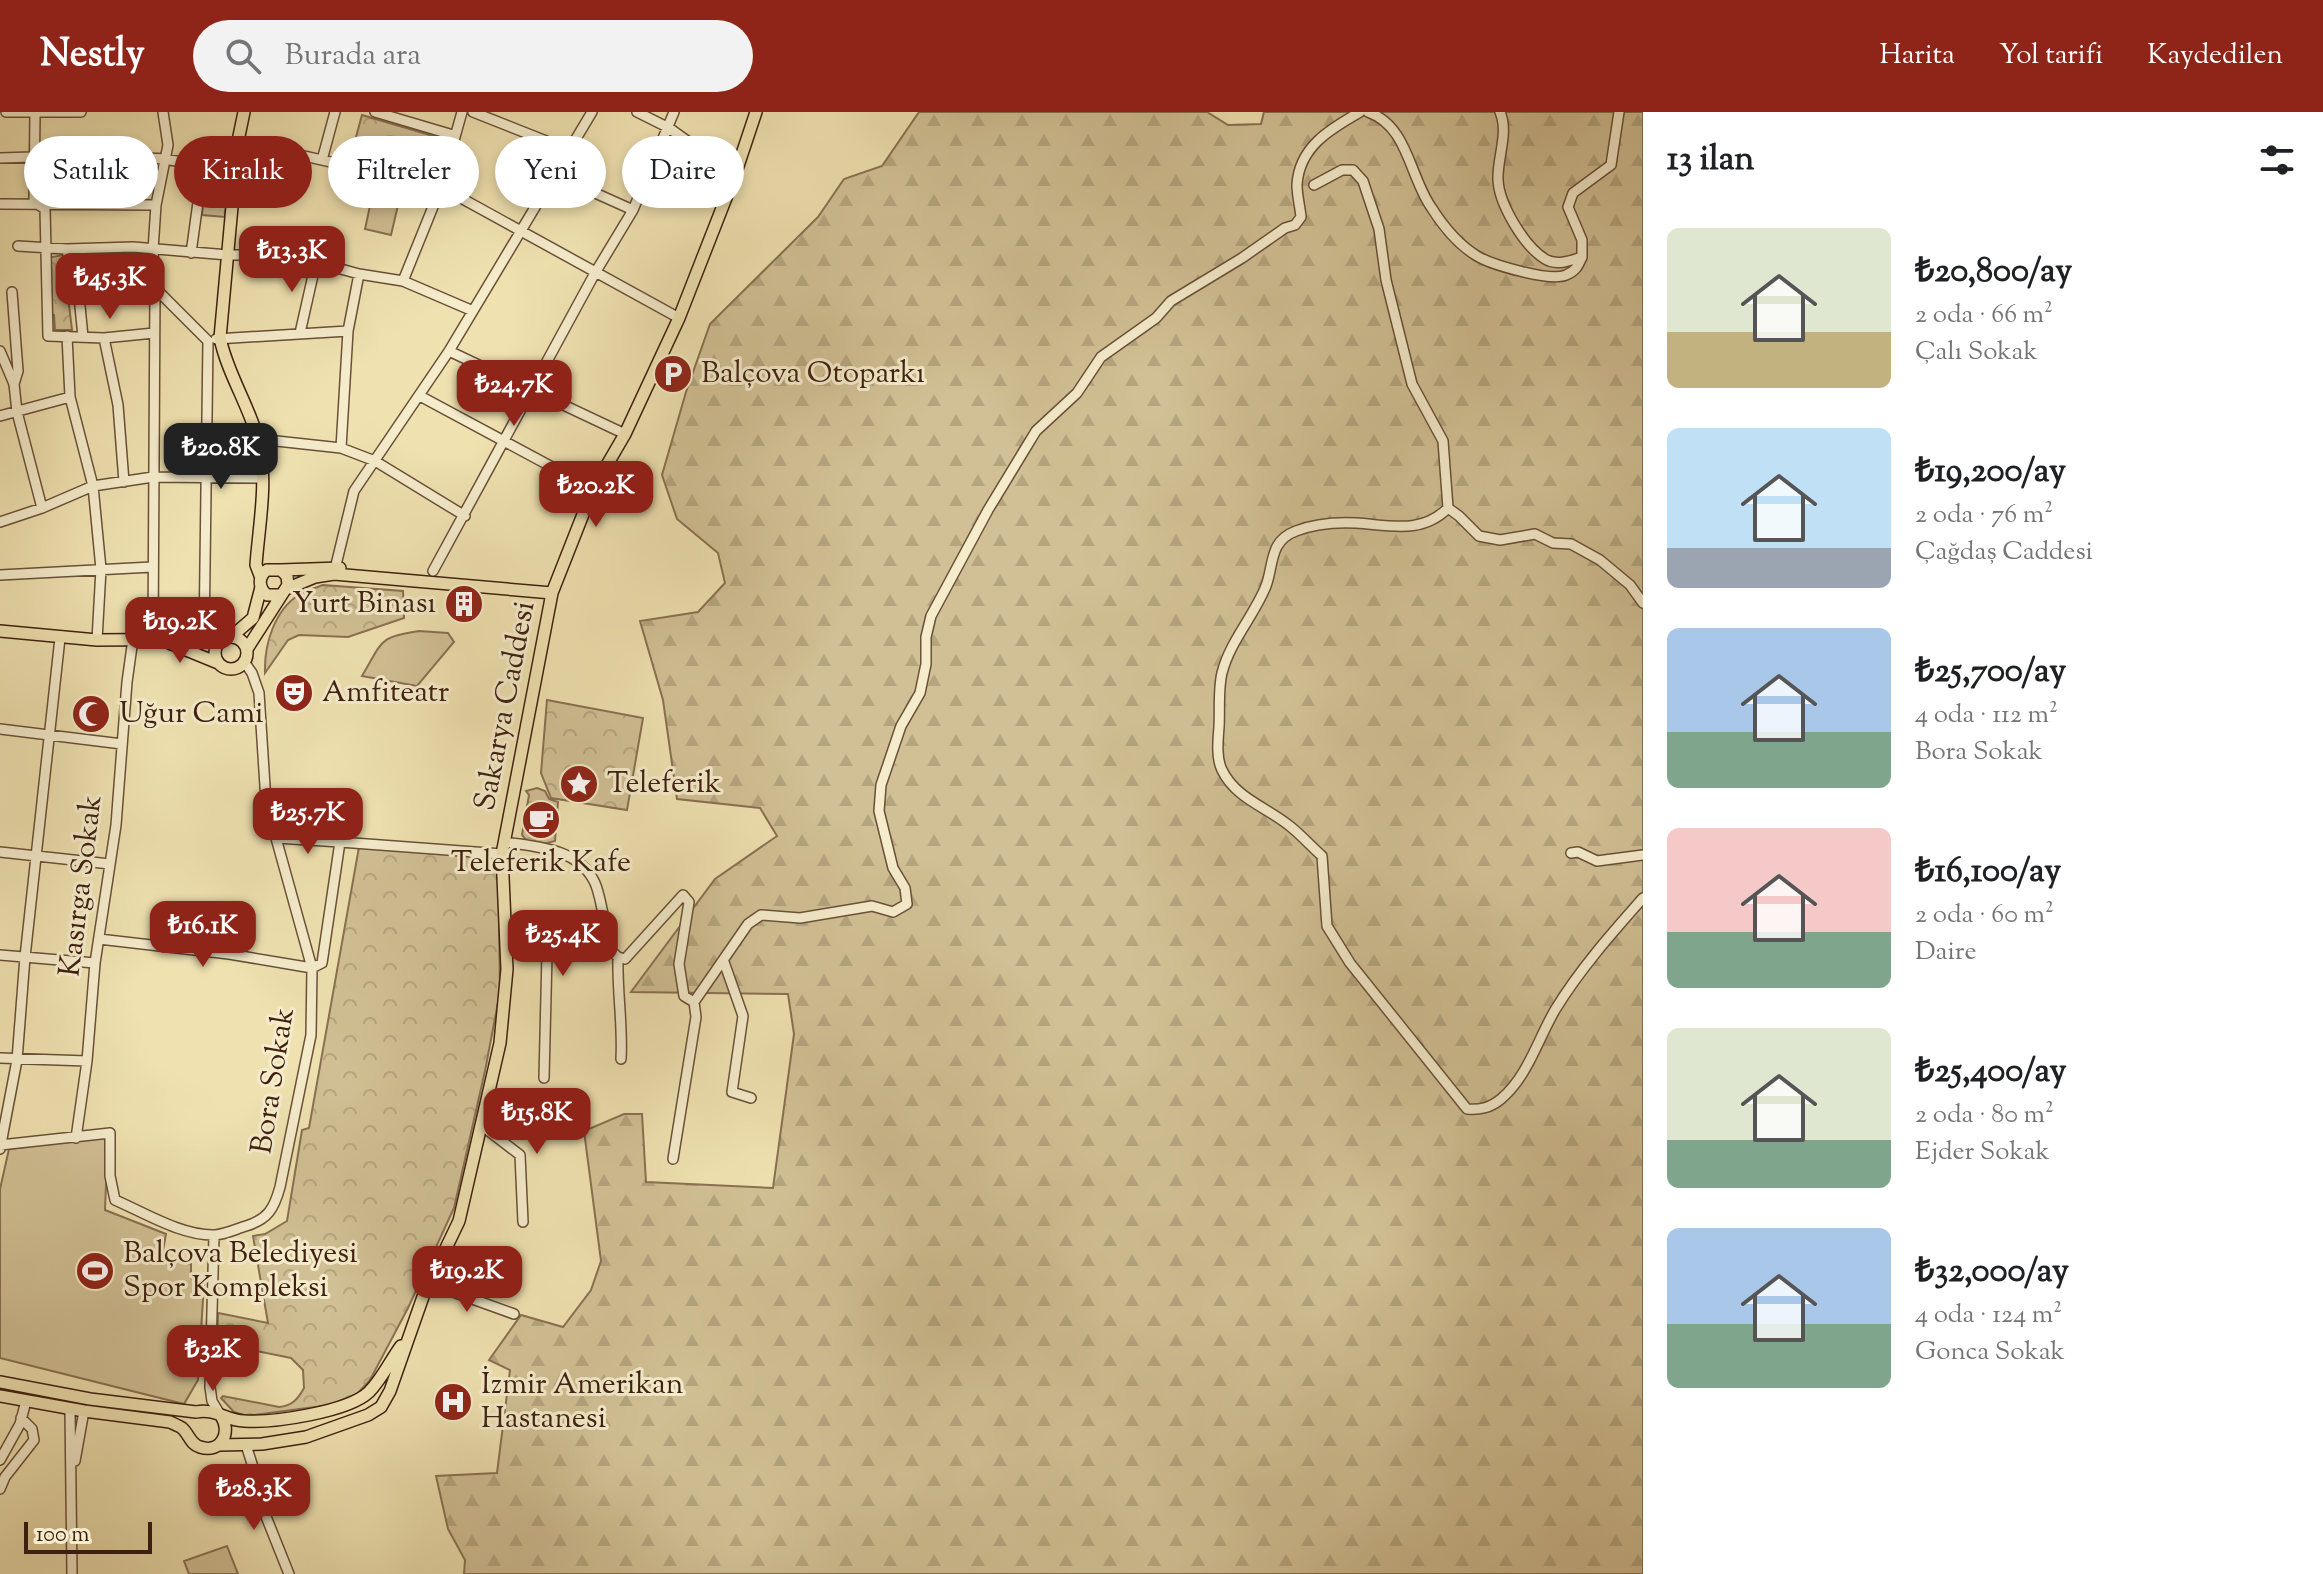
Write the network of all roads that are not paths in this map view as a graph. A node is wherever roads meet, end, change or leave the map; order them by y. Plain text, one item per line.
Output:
1 (6, 112) edge
2 (81, 112) edge
3 (163, 112) edge
4 (244, 112) edge
5 (335, 112) edge
6 (375, 112) edge
7 (462, 112) edge
8 (473, 112) edge
9 (592, 112) edge
10 (637, 112) edge
11 (674, 112) edge
12 (756, 112) edge
13 (1360, 112) edge
14 (1368, 112) edge
15 (1500, 112) edge
16 (1619, 112) edge
17 (35, 113) edge
18 (396, 115) edge
19 (669, 128) junction
20 (453, 135) joint
21 (35, 136) edge
22 (239, 136) edge
23 (534, 136) edge
24 (577, 136) edge
25 (680, 136) edge
26 (744, 148) edge
27 (24, 157) edge
28 (0, 158) edge
29 (312, 158) edge
30 (158, 159) edge
31 (165, 159) junction
32 (322, 160) junction
33 (174, 161) edge
34 (328, 161) edge
35 (1314, 185) dead end
36 (158, 195) edge
37 (606, 198) edge
38 (24, 203) edge
39 (0, 204) edge
40 (43, 208) edge
41 (156, 208) edge
42 (197, 208) edge
43 (232, 208) edge
44 (433, 208) edge
45 (479, 208) edge
46 (535, 208) edge
47 (722, 208) edge
48 (633, 210) junction
49 (521, 231) junction
50 (18, 246) dead end
51 (45, 247) junction
52 (67, 249) junction
53 (153, 250) junction
54 (191, 253) junction
55 (228, 255) junction
56 (1582, 257) junction
57 (316, 262) junction
58 (595, 273) junction
59 (359, 274) junction
60 (403, 281) junction
61 (155, 288) junction
62 (12, 292) dead end
63 (79, 296) junction
64 (473, 311) junction
65 (679, 318) junction
66 (348, 331) junction
67 (154, 333) junction
68 (300, 333) junction
69 (67, 336) junction
70 (83, 337) junction
71 (104, 338) junction
72 (214, 339) junction
73 (0, 351) edge
74 (449, 351) junction
75 (224, 358) junction
76 (207, 360) junction
77 (14, 384) junction
78 (531, 390) junction
79 (420, 396) junction
80 (70, 397) junction
81 (17, 412) junction
82 (0, 416) edge
83 (625, 434) junction
84 (258, 439) junction
85 (505, 443) junction
86 (341, 448) junction
87 (375, 461) junction
88 (153, 477) junction
89 (262, 478) junction
90 (205, 480) junction
91 (124, 482) junction
92 (93, 486) junction
93 (593, 489) junction
94 (42, 508) junction
95 (1448, 508) junction
96 (465, 516) junction
97 (0, 522) edge
98 (259, 547) junction
99 (152, 567) junction
100 (101, 569) junction
101 (276, 569) junction
102 (335, 571) junction
103 (433, 571) dead end
104 (0, 575) edge
105 (261, 582) junction
106 (283, 592) junction
107 (552, 593) junction
108 (1643, 603) edge
109 (0, 631) edge
110 (60, 638) junction
111 (153, 638) junction
112 (227, 638) junction
113 (133, 639) junction
114 (97, 640) junction
115 (204, 640) junction
116 (247, 649) junction
117 (218, 663) junction
118 (245, 663) junction
119 (0, 729) edge
120 (50, 734) junction
121 (122, 744) junction
122 (277, 838) junction
123 (340, 842) junction
124 (504, 848) junction
125 (0, 852) edge
126 (1571, 853) dead end
127 (37, 855) junction
128 (1643, 855) edge
129 (110, 864) junction
130 (1643, 898) edge
131 (1643, 905) edge
132 (1633, 910) junction
133 (506, 925) junction
134 (99, 939) junction
135 (0, 955) edge
136 (25, 957) junction
137 (618, 957) junction
138 (724, 962) junction
139 (95, 963) junction
140 (312, 968) junction
141 (694, 1002) junction
142 (0, 1058) edge
143 (621, 1059) dead end
144 (17, 1060) junction
145 (87, 1061) junction
146 (544, 1078) dead end
147 (751, 1098) dead end
148 (481, 1125) junction
149 (76, 1138) junction
150 (0, 1146) edge
151 (673, 1159) dead end
152 (523, 1222) dead end
153 (214, 1235) junction
154 (431, 1284) junction
155 (514, 1314) dead end
156 (408, 1335) junction
157 (0, 1382) edge
158 (210, 1387) junction
159 (0, 1396) edge
160 (90, 1399) junction
161 (26, 1401) junction
162 (70, 1409) junction
163 (84, 1411) junction
164 (196, 1412) junction
165 (221, 1416) junction
166 (21, 1418) junction
167 (189, 1438) junction
168 (219, 1445) junction
169 (246, 1445) junction
170 (0, 1460) edge
171 (71, 1484) junction
172 (0, 1489) edge
173 (72, 1574) edge
174 (289, 1574) edge

1 - 17 street
2 - 17 street
3 - 31 street
4 - 22 main road
5 - 32 street
6 - 18 street
7 - 20 street
8 - 23 street
9 - 24 street
10 - 19 street
11 - 19 street
12 - 26 main road, Sakarya Caddesi
13 - 138 street
14 - 56 street
15 - 56 street
16 - 56 street
17 - 21 street
18 - 20 street
19 - 25 street
19 - 48 street
27 - 28 street
29 - 32 street
30 - 31 street
31 - 33 street
31 - 36 street
32 - 34 street
35 - 95 street
37 - 48 street
38 - 39 street
40 - 51 street
41 - 53 street
42 - 54 street
43 - 55 main road
44 - 60 street
45 - 49 street
46 - 49 street
47 - 65 main road, Sakarya Caddesi
48 - 58 street
49 - 58 street
49 - 64 street
50 - 51 street
51 - 52 street
51 - 69 street
52 - 53 street
52 - 63 street
53 - 54 street
53 - 61 street
54 - 55 street
55 - 57 street
55 - 72 main road
57 - 59 street
57 - 68 street
58 - 65 street
58 - 78 street
59 - 60 street
59 - 66 street
60 - 64 street
61 - 63 street
61 - 67 street
61 - 72 street
62 - 77 street
63 - 70 street
64 - 74 street
65 - 83 main road, Sakarya Caddesi
66 - 68 street
66 - 86 street
67 - 71 street
67 - 88 street
68 - 72 street
69 - 70 street
69 - 80 street
70 - 71 street
71 - 91 street
72 - 75 main road
72 - 76 street
73 - 77 street
74 - 78 street
74 - 79 street
75 - 76 street
75 - 84 main road
76 - 90 street
77 - 81 street
78 - 83 street
78 - 85 street
79 - 85 street
79 - 87 street
80 - 81 street
80 - 92 street
81 - 82 street
81 - 94 street
83 - 93 main road, Sakarya Caddesi
84 - 86 street
84 - 89 main road
85 - 93 street
85 - 96 street
86 - 87 street
87 - 96 street
87 - 102 street
88 - 90 street
88 - 91 street
88 - 99 street
89 - 90 street
89 - 98 main road
90 - 115 street
91 - 92 street
92 - 94 street
92 - 100 street
93 - 107 main road, Sakarya Caddesi
94 - 97 street
95 - 108 street
95 - 132 street
96 - 103 street
98 - 101 main road
98 - 105 main road
99 - 100 street
99 - 111 street
100 - 104 street
100 - 114 street
101 - 102 main road
101 - 105 main road
101 - 106 main road
102 - 106 main road
102 - 107 main road
105 - 106 main road
105 - 112 main road
106 - 116 main road
107 - 124 main road, Sakarya Caddesi
109 - 110 main road
110 - 114 main road
110 - 120 street
111 - 113 main road
111 - 115 main road
111 - 117 main road
112 - 115 main road
112 - 116 main road
112 - 117 main road
113 - 114 main road
113 - 121 street, Kasırga Sokak
116 - 118 main road
117 - 118 main road
118 - 122 street, Bora Sokak
119 - 120 street
120 - 121 street
120 - 127 street
121 - 129 street, Kasırga Sokak
122 - 123 street
122 - 140 street, Bora Sokak
123 - 124 street
123 - 140 street
124 - 133 main road, Sakarya Caddesi
124 - 137 street
125 - 127 street
126 - 128 street
127 - 129 street
127 - 136 street
129 - 134 street, Kasırga Sokak
130 - 132 street
131 - 132 street
133 - 146 street
133 - 148 main road, Sakarya Caddesi
134 - 139 street, Kasırga Sokak
134 - 140 street
135 - 136 street
136 - 139 street
136 - 144 street
137 - 141 street
137 - 143 street
138 - 141 street
138 - 147 street
139 - 145 street, Kasırga Sokak
140 - 153 street, Bora Sokak
141 - 151 street
142 - 144 street
144 - 145 street
144 - 150 street
145 - 149 street, Kasırga Sokak
148 - 152 street
148 - 154 main road, Sakarya Caddesi
149 - 150 street
149 - 153 street
153 - 158 street
154 - 155 street
154 - 156 main road, Sakarya Caddesi
156 - 165 main road, Sakarya Caddesi
156 - 169 main road, Sakarya Caddesi
157 - 160 main road
158 - 164 street
158 - 165 street
159 - 161 main road
160 - 162 main road
160 - 164 main road
161 - 162 main road
161 - 166 street
162 - 163 main road
162 - 171 street
163 - 167 main road
163 - 171 street
164 - 165 main road
164 - 167 main road
165 - 168 main road
166 - 170 street
166 - 172 street
167 - 168 main road
168 - 169 main road, Sakarya Caddesi
169 - 174 street
171 - 173 street

